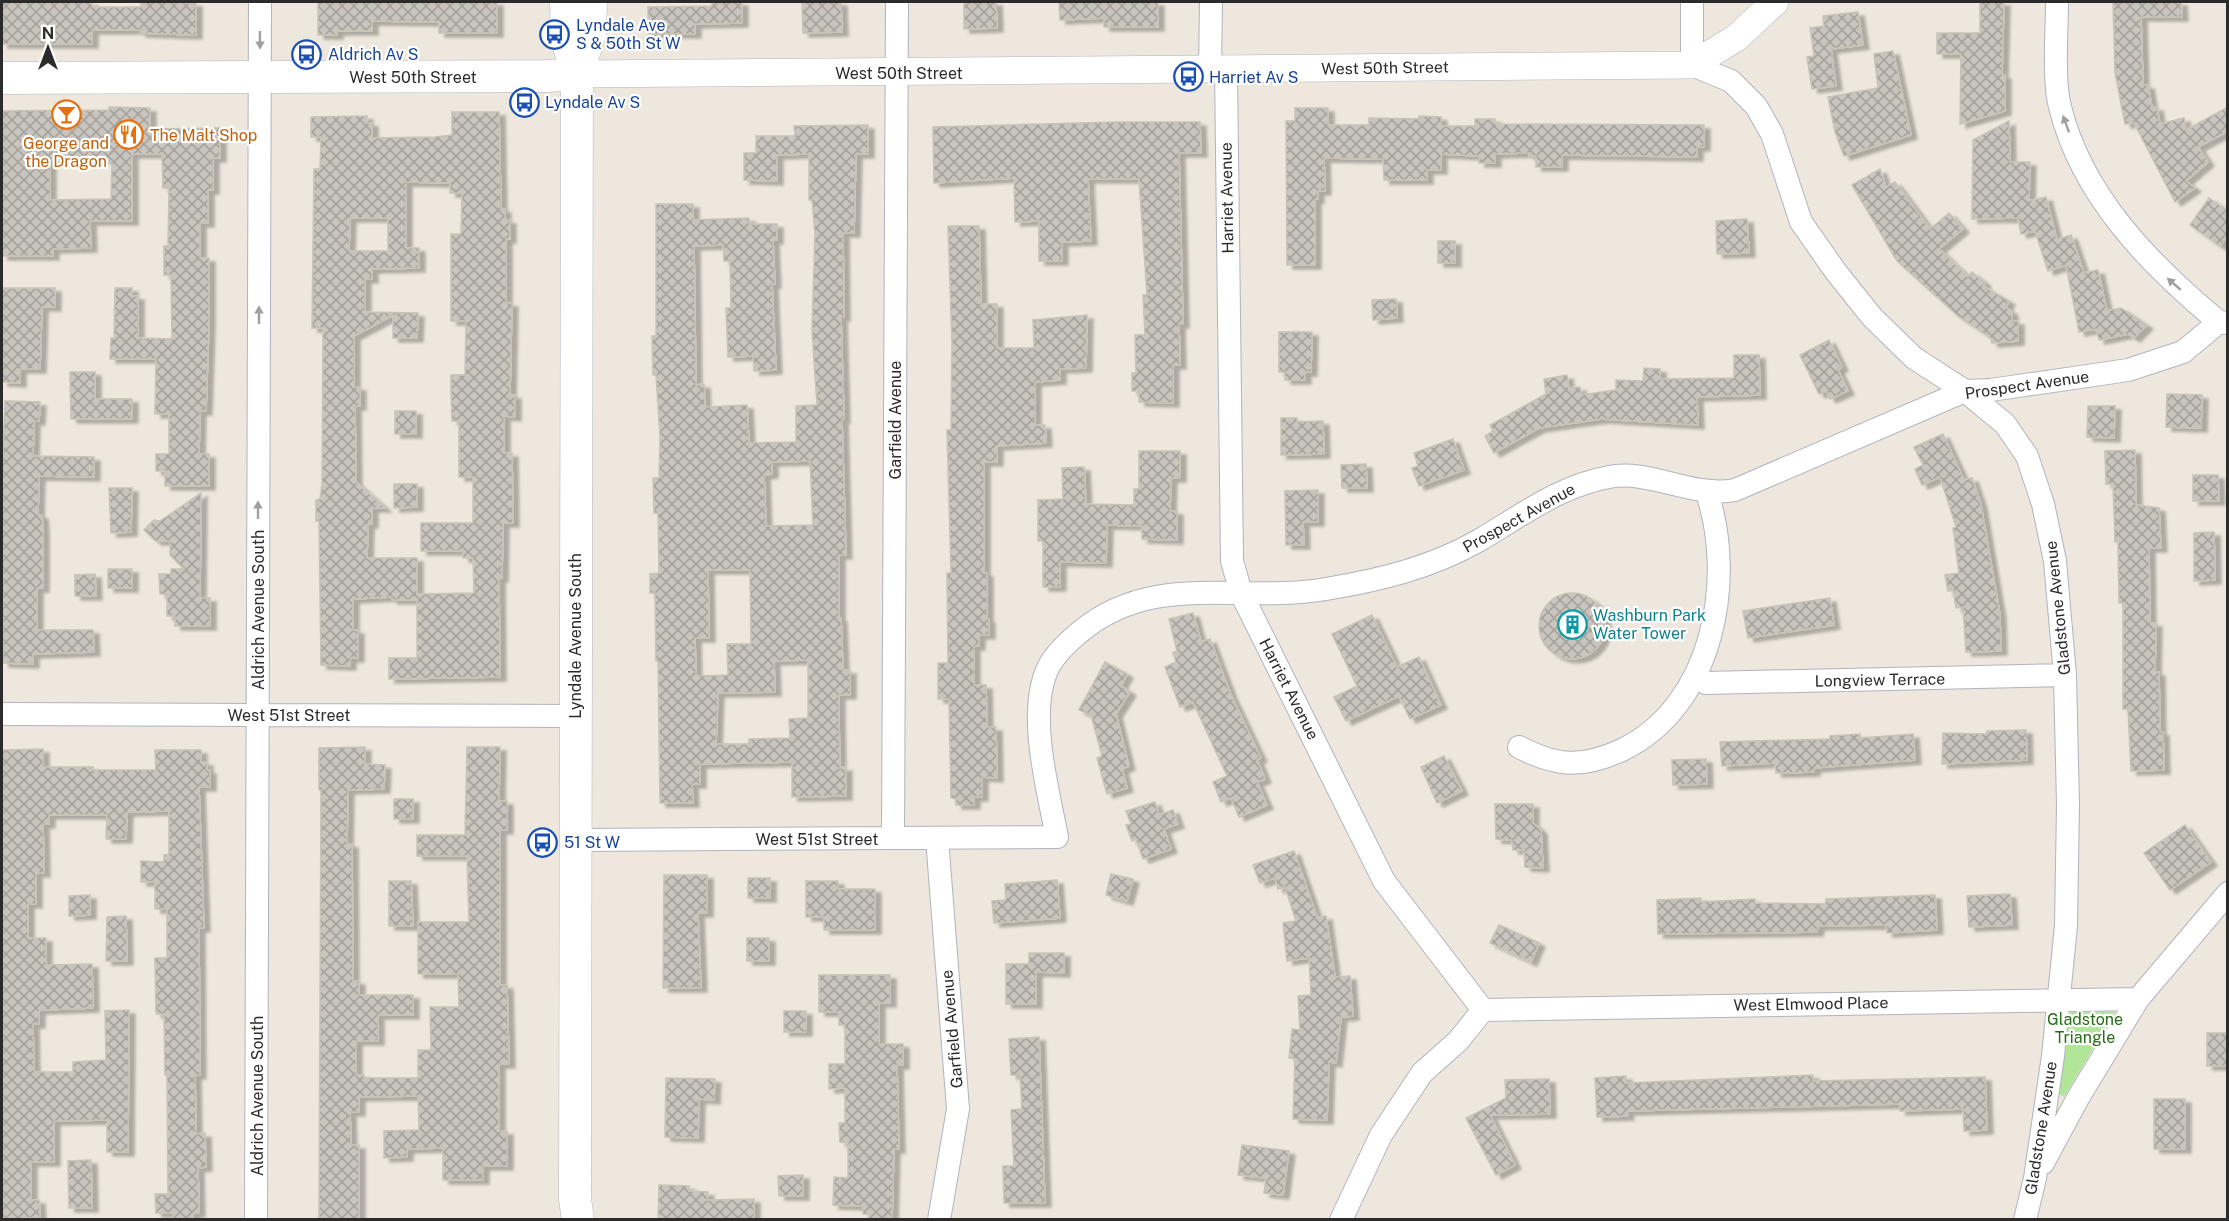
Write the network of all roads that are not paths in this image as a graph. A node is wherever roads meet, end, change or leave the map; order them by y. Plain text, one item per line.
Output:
1 (260, 2) edge
2 (566, 2) edge
3 (591, 2) edge
4 (897, 2) edge
5 (1211, 2) edge
6 (1692, 2) edge
7 (1775, 2) edge
8 (2057, 2) edge
9 (1692, 65) junction
10 (1218, 69) junction
11 (897, 73) junction
12 (577, 74) junction
13 (2, 78) edge
14 (260, 78) junction
15 (2223, 322) edge
16 (1965, 391) junction
17 (1707, 493) junction
18 (1241, 593) junction
19 (2065, 675) junction
20 (1695, 678) junction
21 (2, 714) edge
22 (258, 716) junction
23 (576, 716) junction
24 (1519, 747) dead end
25 (1057, 837) joint
26 (892, 838) junction
27 (937, 838) junction
28 (577, 840) junction
29 (2228, 892) edge
30 (2059, 999) junction
31 (2138, 999) junction
32 (1483, 1010) junction
33 (2035, 1178) junction
34 (572, 1212) edge
35 (256, 1220) edge
36 (939, 1220) edge
37 (1341, 1220) edge
38 (2025, 1220) edge

1 -> 14 street, Aldrich Avenue South
2 - 12 main road, Lyndale Avenue South
3 - 12 main road, Lyndale Avenue South
4 - 11 street, Garfield Avenue
5 - 10 street, Harriet Avenue
6 - 9 street
7 - 9 street
15 -> 8 street
9 - 10 street, West 50th Street
9 - 16 street, Gladstone Avenue
10 - 11 street, West 50th Street
10 - 18 street, Harriet Avenue
11 - 12 street, West 50th Street
11 - 26 street, Garfield Avenue
12 - 14 main road, West 50th Street
12 - 23 main road, Lyndale Avenue South
13 - 14 main road, West 50th Street
22 -> 14 street, Aldrich Avenue South
15 - 16 street, Prospect Avenue
16 - 17 street, Prospect Avenue
16 - 19 street, Gladstone Avenue
17 - 18 street, Prospect Avenue
17 - 20 street
18 - 25 street, Prospect Avenue
18 - 32 street, Harriet Avenue
19 - 20 street, Longview Terrace
19 - 30 street, Gladstone Avenue
20 - 24 street
21 - 22 street, West 51st Street
22 - 23 street, West 51st Street
22 - 35 street, Aldrich Avenue South
23 - 28 main road, Lyndale Avenue South
25 - 27 street, West 51st Street
26 - 27 street, West 51st Street
26 - 28 street, West 51st Street
27 - 36 street, Garfield Avenue
28 - 34 main road, Lyndale Avenue South
29 - 31 street
30 - 31 street, West Elmwood Place
30 - 32 street, West Elmwood Place
30 - 33 street, Gladstone Avenue
31 - 33 street
32 - 37 street
33 - 38 street, Gladstone Avenue

